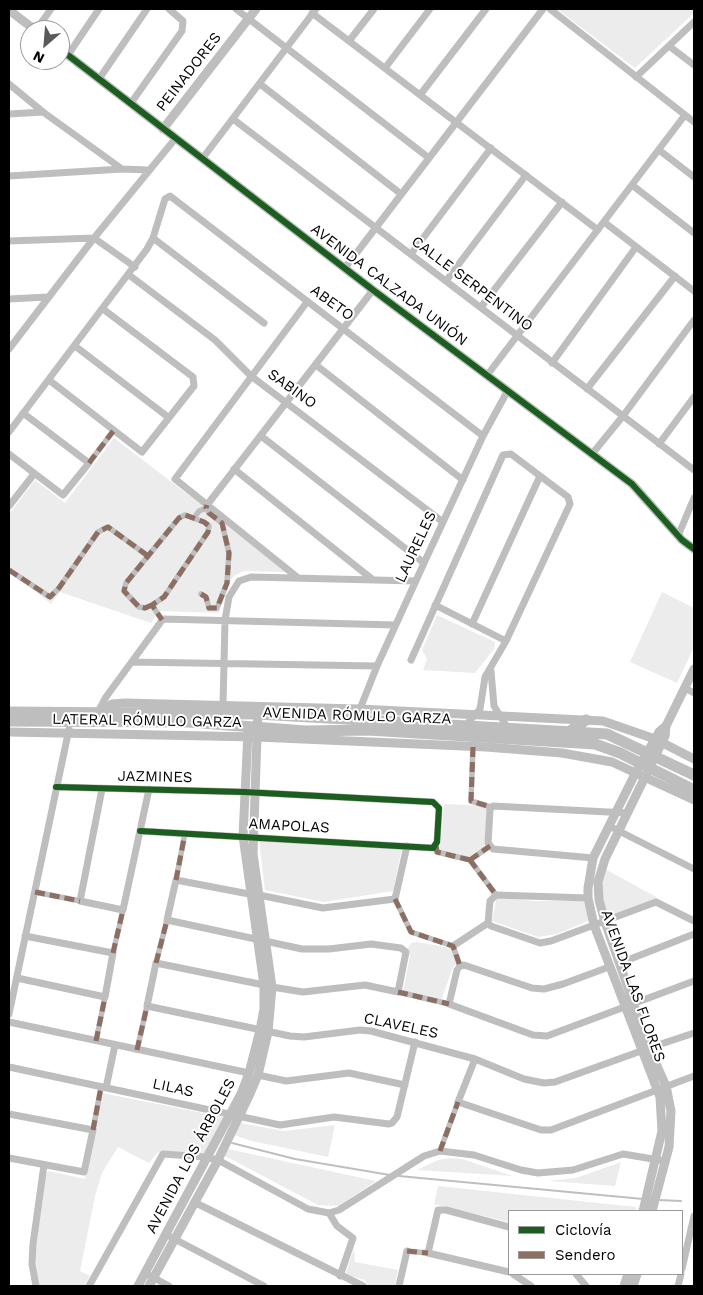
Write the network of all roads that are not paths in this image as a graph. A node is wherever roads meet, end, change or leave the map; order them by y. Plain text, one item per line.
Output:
1 (51, 9) edge
2 (99, 9) edge
3 (147, 9) edge
4 (169, 9) edge
5 (236, 9) edge
6 (256, 9) edge
7 (374, 9) edge
8 (430, 9) edge
9 (486, 9) edge
10 (543, 9) edge
11 (550, 9) edge
12 (9, 10) edge
13 (314, 11) edge
14 (249, 18) junction
15 (22, 20) edge
16 (43, 20) edge
17 (694, 22) edge
18 (349, 41) junction
19 (669, 46) junction
20 (288, 48) junction
21 (70, 52) edge
22 (70, 57) edge
23 (694, 65) edge
24 (385, 68) junction
25 (636, 76) junction
26 (99, 79) junction
27 (9, 84) edge
28 (260, 84) junction
29 (420, 95) junction
30 (131, 103) junction
31 (43, 112) junction
32 (9, 114) edge
33 (685, 115) junction
34 (233, 119) junction
35 (456, 122) junction
36 (694, 122) edge
37 (163, 129) junction
38 (175, 139) junction
39 (491, 148) junction
40 (659, 150) junction
41 (429, 158) junction
42 (202, 160) junction
43 (122, 169) junction
44 (148, 170) junction
45 (526, 175) junction
46 (9, 176) edge
47 (694, 177) edge
48 (632, 185) junction
49 (402, 194) junction
50 (562, 202) junction
51 (604, 222) junction
52 (376, 228) junction
53 (598, 230) junction
54 (694, 233) edge
55 (94, 238) junction
56 (154, 238) junction
57 (9, 241) edge
58 (636, 247) junction
59 (411, 254) junction
60 (134, 267) junction
61 (345, 268) junction
62 (129, 275) junction
63 (675, 276) junction
64 (446, 281) junction
65 (373, 290) junction
66 (694, 291) edge
67 (48, 297) junction
68 (9, 299) edge
69 (307, 302) junction
70 (481, 307) junction
71 (103, 309) junction
72 (694, 320) edge
73 (264, 323) dead end
74 (342, 327) junction
75 (517, 335) junction
76 (75, 346) junction
77 (9, 349) edge
78 (552, 362) junction
79 (316, 365) junction
80 (488, 374) junction
81 (251, 376) junction
82 (49, 380) junction
83 (587, 389) junction
84 (508, 390) junction
85 (694, 397) edge
86 (286, 401) junction
87 (23, 413) junction
88 (623, 416) junction
89 (168, 418) junction
90 (114, 430) junction
91 (9, 432) edge
92 (261, 436) junction
93 (483, 436) junction
94 (659, 444) junction
95 (9, 454) edge
96 (592, 454) junction
97 (89, 463) junction
98 (234, 470) junction
99 (694, 470) edge
100 (34, 474) junction
101 (540, 476) junction
102 (463, 480) junction
103 (694, 498) edge
104 (9, 506) edge
105 (207, 506) junction
106 (194, 518) junction
107 (443, 522) junction
108 (678, 536) junction
109 (694, 549) edge
110 (148, 556) junction
111 (424, 563) junction
112 (9, 570) edge
113 (297, 578) junction
114 (372, 580) junction
115 (416, 581) junction
116 (201, 594) dead end
117 (152, 605) junction
118 (435, 605) junction
119 (162, 620) junction
120 (226, 620) junction
121 (472, 624) junction
122 (395, 625) junction
123 (506, 641) junction
124 (411, 660) dead end
125 (132, 662) junction
126 (225, 662) junction
127 (377, 666) junction
128 (694, 669) edge
129 (491, 671) junction
130 (685, 688) junction
131 (694, 693) edge
132 (223, 706) junction
133 (253, 711) junction
134 (9, 712) edge
135 (99, 712) junction
136 (357, 714) junction
137 (477, 715) junction
138 (500, 716) junction
139 (586, 720) junction
140 (9, 721) edge
141 (465, 726) junction
142 (70, 727) junction
143 (570, 731) junction
144 (9, 732) edge
145 (252, 732) junction
146 (508, 733) junction
147 (659, 741) junction
148 (475, 742) junction
149 (492, 747) junction
150 (694, 759) edge
151 (646, 763) junction
152 (694, 775) edge
153 (56, 787) junction
154 (102, 789) junction
155 (149, 789) junction
156 (694, 790) edge
157 (249, 792) junction
158 (694, 800) edge
159 (491, 807) junction
160 (616, 813) junction
161 (628, 813) junction
162 (609, 826) junction
163 (140, 831) junction
164 (618, 832) junction
165 (184, 833) junction
166 (243, 836) junction
167 (253, 836) junction
168 (407, 846) junction
169 (436, 846) junction
170 (490, 846) junction
171 (594, 858) junction
172 (470, 860) junction
173 (694, 869) edge
174 (176, 880) junction
175 (35, 892) junction
176 (249, 894) junction
177 (260, 894) junction
178 (496, 895) junction
179 (588, 898) junction
180 (395, 899) junction
181 (80, 901) junction
182 (123, 910) junction
183 (167, 920) junction
184 (694, 921) edge
185 (605, 922) junction
186 (488, 923) junction
187 (594, 925) junction
188 (694, 934) edge
189 (25, 936) junction
190 (263, 940) junction
191 (453, 946) junction
192 (113, 953) junction
193 (156, 963) junction
194 (620, 963) junction
195 (460, 966) junction
196 (609, 967) junction
197 (17, 978) junction
198 (694, 980) edge
199 (268, 986) junction
200 (398, 992) junction
201 (104, 997) junction
202 (449, 1004) junction
203 (147, 1006) junction
204 (630, 1006) junction
205 (9, 1014) edge
206 (9, 1022) edge
207 (264, 1031) junction
208 (694, 1033) edge
209 (96, 1041) junction
210 (415, 1042) junction
211 (115, 1045) junction
212 (645, 1049) junction
213 (137, 1050) junction
214 (475, 1059) junction
215 (9, 1066) edge
216 (254, 1074) junction
217 (694, 1076) edge
218 (405, 1085) junction
219 (103, 1088) junction
220 (662, 1088) junction
221 (458, 1102) junction
222 (9, 1114) edge
223 (235, 1115) junction
224 (93, 1130) junction
225 (440, 1152) junction
226 (205, 1156) junction
227 (9, 1158) edge
228 (655, 1159) junction
229 (218, 1160) junction
230 (665, 1161) junction
231 (44, 1165) junction
232 (194, 1202) junction
233 (643, 1210) edge
234 (652, 1210) edge
235 (329, 1213) junction
236 (694, 1216) edge
237 (508, 1227) edge
238 (165, 1234) junction
239 (685, 1239) edge
240 (174, 1240) junction
241 (407, 1251) joint
242 (428, 1254) junction
243 (683, 1259) edge
244 (508, 1272) edge
245 (514, 1275) edge
246 (577, 1275) edge
247 (340, 1276) junction
248 (149, 1279) edge
249 (36, 1286) edge
250 (89, 1286) edge
251 (138, 1286) edge
252 (169, 1286) edge
253 (264, 1286) edge
254 (363, 1286) edge
255 (399, 1286) edge
256 (530, 1286) edge
257 (586, 1286) edge

1 - 16 street
2 - 21 street
3 - 26 street
4 - 30 street
5 - 14 street
6 - 14 street, PEINADORES
7 - 18 street
8 - 24 street
9 - 29 street
10 - 35 street
11 - 25 street
12 - 15 street
13 - 18 street
13 - 20 street
14 - 20 street
14 - 37 street, PEINADORES
17 - 19 street
18 - 24 street
19 - 23 street
19 - 25 street
20 - 28 street
20 - 41 street
22 - 26 street, AVENIDA CALZADA UNIÓN
24 - 29 street
25 - 33 street
26 - 30 street, AVENIDA CALZADA UNIÓN
27 - 31 street
28 - 34 street
28 - 49 street
29 - 35 street
30 - 37 street, AVENIDA CALZADA UNIÓN
31 - 32 street
31 - 43 street
33 - 36 street
33 - 40 street
34 - 42 street
34 - 52 street, CALLE SERPENTINO
35 - 39 street
35 - 41 street
37 - 38 street, AVENIDA CALZADA UNIÓN
38 - 42 street, AVENIDA CALZADA UNIÓN
38 - 44 street
39 - 45 street
39 - 59 street
40 - 47 street
40 - 48 street
41 - 49 street
42 - 61 street, AVENIDA CALZADA UNIÓN
43 - 44 street
43 - 46 street
44 - 55 street
45 - 50 street
45 - 64 street
48 - 51 street
48 - 54 street
49 - 52 street
50 - 53 street
50 - 70 street
51 - 53 street
51 - 58 street
52 - 59 street, CALLE SERPENTINO
52 - 61 street
53 - 75 street
55 - 57 street
55 - 60 street
55 - 67 street
56 - 60 street
56 - 69 street, ABETO
56 - 73 street
58 - 63 street
58 - 78 street
59 - 64 street, CALLE SERPENTINO
60 - 62 street
61 - 65 street, AVENIDA CALZADA UNIÓN
62 - 71 street
62 - 81 street, SABINO
63 - 66 street
63 - 83 street
64 - 70 street, CALLE SERPENTINO
65 - 74 street
65 - 80 street, AVENIDA CALZADA UNIÓN
67 - 68 street
67 - 77 street
69 - 74 street, ABETO
69 - 81 street
70 - 75 street, CALLE SERPENTINO
71 - 76 street
71 - 89 street
72 - 88 street
74 - 79 street
74 - 93 street, ABETO
75 - 78 street, CALLE SERPENTINO
75 - 80 street
76 - 82 street
76 - 89 street
78 - 83 street, CALLE SERPENTINO
79 - 86 street
79 - 102 street
80 - 84 street, AVENIDA CALZADA UNIÓN
81 - 86 street, SABINO
81 - 105 street
82 - 87 street
82 - 90 street
83 - 88 street, CALLE SERPENTINO
84 - 93 street, LAURELES
84 - 96 street, AVENIDA CALZADA UNIÓN
85 - 94 street
86 - 92 street
86 - 107 street, SABINO
87 - 91 street
87 - 97 street
88 - 94 street, CALLE SERPENTINO
88 - 96 street
89 - 90 street
90 - 97 street
92 - 98 street
92 - 111 street
93 - 102 street, LAURELES
94 - 99 street, CALLE SERPENTINO
95 - 100 street
96 - 108 street, AVENIDA CALZADA UNIÓN
97 - 100 street
98 - 105 street
98 - 114 street
100 - 104 street
101 - 118 street
101 - 121 street
101 - 123 street
102 - 107 street, LAURELES
103 - 108 street
105 - 106 street
105 - 113 street
105 - 116 street
106 - 110 street
106 - 117 street
107 - 111 street, LAURELES
108 - 109 street, AVENIDA CALZADA UNIÓN
110 - 112 street
110 - 117 street
111 - 115 street, LAURELES
113 - 114 street
113 - 120 street
114 - 115 street
115 - 122 street, LAURELES
117 - 119 street
118 - 121 street
118 - 124 street
119 - 120 street
119 - 125 street
120 - 122 street
120 - 126 street
121 - 123 street
122 - 127 street, LAURELES
123 - 129 street
125 - 126 street
125 - 135 street
126 - 127 street
126 - 132 street
127 - 136 street, LAURELES
128 - 130 street, AVENIDA LAS FLORES
129 - 137 street
129 - 138 street
130 - 131 street
130 - 147 street, AVENIDA LAS FLORES
132 - 133 street, LATERAL RÓMULO GARZA
132 - 135 street, LATERAL RÓMULO GARZA
133 - 135 main road, AVENIDA RÓMULO GARZA
133 - 136 main road, AVENIDA RÓMULO GARZA
133 - 145 street, AVENIDA LOS ÁRBOLES
134 - 135 main road, AVENIDA RÓMULO GARZA
136 - 137 street
136 - 141 main road, AVENIDA RÓMULO GARZA
137 - 138 street
137 - 141 street
138 - 139 street
138 - 146 street
139 - 143 main road
139 - 147 street
140 - 142 main road, AVENIDA RÓMULO GARZA
141 - 146 main road, AVENIDA RÓMULO GARZA
142 - 144 street, LATERAL RÓMULO GARZA
142 - 145 main road, AVENIDA RÓMULO GARZA
142 - 153 street
143 - 146 main road, AVENIDA RÓMULO GARZA
143 - 151 main road, AVENIDA RÓMULO GARZA
145 - 148 main road, AVENIDA RÓMULO GARZA
145 - 157 street, AVENIDA LOS ÁRBOLES
146 - 148 main road, AVENIDA RÓMULO GARZA
146 - 149 main road
146 - 151 main road, AVENIDA RÓMULO GARZA
147 - 150 street
147 - 151 street, AVENIDA LAS FLORES
148 - 149 main road
148 - 159 street
149 - 151 street
151 - 152 main road, AVENIDA RÓMULO GARZA
151 - 156 main road, AVENIDA RÓMULO GARZA
151 - 158 street
151 - 160 street, AVENIDA LAS FLORES
151 - 161 street, AVENIDA LAS FLORES
153 - 154 street, JAZMINES
153 - 175 street
154 - 155 street, JAZMINES
154 - 181 street
155 - 157 street, JAZMINES
155 - 163 street
157 - 166 street, AVENIDA LOS ÁRBOLES
157 - 167 street, AVENIDA LOS ÁRBOLES
157 - 169 street, JAZMINES
159 - 160 street
159 - 170 street
160 - 161 street
160 - 162 street, AVENIDA LAS FLORES
161 - 164 street, AVENIDA LAS FLORES
162 - 164 street
162 - 171 street, AVENIDA LAS FLORES
163 - 165 street, AMAPOLAS
163 - 182 street
164 - 173 street
164 - 185 street, AVENIDA LAS FLORES
165 - 166 street, AMAPOLAS
165 - 174 street
166 - 167 street, AMAPOLAS
166 - 176 street, AVENIDA LOS ÁRBOLES
167 - 168 street, AMAPOLAS
167 - 177 street, AVENIDA LOS ÁRBOLES
168 - 169 street, AMAPOLAS
168 - 180 street
169 - 172 street
170 - 171 street
170 - 172 street
171 - 179 street, AVENIDA LAS FLORES
172 - 178 street
174 - 176 street
174 - 183 street
175 - 181 street
175 - 189 street
176 - 190 street, AVENIDA LOS ÁRBOLES
177 - 180 street
177 - 190 street, AVENIDA LOS ÁRBOLES
178 - 179 street
178 - 186 street
179 - 187 street, AVENIDA LAS FLORES
180 - 191 street
181 - 182 street
182 - 192 street
183 - 190 street
183 - 193 street
184 - 185 street
185 - 187 street
185 - 194 street, AVENIDA LAS FLORES
186 - 187 street
186 - 191 street
187 - 196 street, AVENIDA LAS FLORES
188 - 194 street
189 - 192 street
189 - 197 street
190 - 199 street, AVENIDA LOS ÁRBOLES
190 - 200 street
191 - 195 street
192 - 201 street
193 - 199 street
193 - 203 street
194 - 204 street, AVENIDA LAS FLORES
195 - 196 street
195 - 202 street
196 - 204 street, AVENIDA LAS FLORES
197 - 201 street
197 - 205 street
198 - 204 street
199 - 200 street
199 - 207 street, AVENIDA LOS ÁRBOLES
200 - 202 street
201 - 209 street
202 - 204 street
203 - 207 street, CLAVELES
203 - 213 street
204 - 212 street, AVENIDA LAS FLORES
206 - 209 street
207 - 210 street, CLAVELES
207 - 216 street, AVENIDA LOS ÁRBOLES
208 - 212 street, CLAVELES
209 - 211 street
210 - 214 street, CLAVELES
210 - 218 street
211 - 213 street
211 - 219 street
212 - 214 street, CLAVELES
212 - 220 street, AVENIDA LAS FLORES
213 - 216 street
214 - 221 street
215 - 219 street, LILAS
216 - 218 street
216 - 223 street, AVENIDA LOS ÁRBOLES
217 - 220 street
218 - 223 street, LILAS
219 - 223 street, LILAS
219 - 224 street
220 - 221 street
220 - 228 street, AVENIDA LAS FLORES
220 - 230 street, AVENIDA LAS FLORES
221 - 225 street
222 - 224 street
223 - 226 street, AVENIDA LOS ÁRBOLES
223 - 229 street, AVENIDA LOS ÁRBOLES
224 - 231 street
225 - 228 street
225 - 235 street
226 - 229 street
226 - 238 street, AVENIDA LOS ÁRBOLES
226 - 250 street
227 - 231 street
228 - 230 street
228 - 233 street, AVENIDA LAS FLORES
229 - 232 street, AVENIDA LOS ÁRBOLES
229 - 235 street
230 - 234 street, AVENIDA LAS FLORES
231 - 249 street
232 - 240 street, AVENIDA LOS ÁRBOLES
232 - 247 street
235 - 247 street
236 - 239 street
237 - 242 street
238 - 240 street
238 - 248 street, AVENIDA LOS ÁRBOLES
239 - 243 street
240 - 248 street, AVENIDA LOS ÁRBOLES
240 - 253 street
241 - 242 street
241 - 255 street
242 - 244 street
245 - 256 street
246 - 257 street
247 - 254 street
248 - 251 street, AVENIDA LOS ÁRBOLES
248 - 252 street

